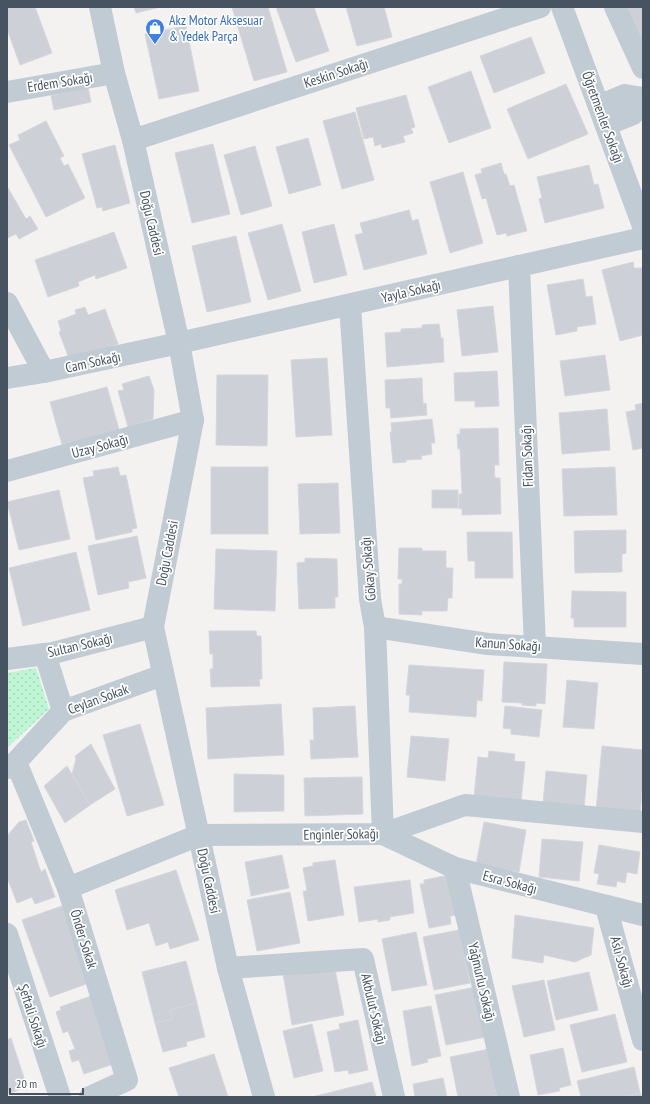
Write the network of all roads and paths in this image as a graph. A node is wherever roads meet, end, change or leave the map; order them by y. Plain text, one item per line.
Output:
1 (100, 7) edge
2 (540, 7) edge
3 (562, 7) edge
4 (615, 7) edge
5 (643, 68) edge
6 (114, 73) junction
7 (7, 92) edge
8 (643, 98) edge
9 (643, 102) edge
10 (602, 116) junction
11 (133, 140) junction
12 (643, 226) edge
13 (643, 238) edge
14 (519, 266) junction
15 (7, 303) edge
16 (350, 305) junction
17 (179, 343) junction
18 (44, 372) junction
19 (7, 378) edge
20 (193, 420) junction
21 (7, 471) edge
22 (153, 627) junction
23 (375, 627) junction
24 (535, 646) junction
25 (46, 654) junction
26 (643, 654) edge
27 (7, 659) edge
28 (163, 675) junction
29 (63, 711) junction
30 (12, 765) edge
31 (643, 822) edge
32 (383, 834) junction
33 (199, 836) junction
34 (455, 868) junction
35 (68, 888) junction
36 (606, 907) junction
37 (643, 915) edge
38 (7, 935) edge
39 (228, 968) junction
40 (643, 1040) edge
41 (60, 1097) edge
42 (90, 1097) edge
43 (264, 1097) edge
44 (394, 1097) edge
45 (509, 1097) edge

1 - 6 street, Doğu Caddesi
2 - 11 street, Keskin Sokağı
3 - 10 street, Öğretmenler Sokağı
4 - 5 street
6 - 7 street, Erdem Sokağı
6 - 11 street, Doğu Caddesi
8 - 10 street
9 - 10 street
10 - 12 street, Öğretmenler Sokağı
11 - 17 street, Doğu Caddesi
13 - 14 street, Yayla Sokağı
14 - 16 street, Yayla Sokağı
14 - 24 street, Fidan Sokağı
15 - 18 street
16 - 17 street, Yayla Sokağı
16 - 23 street, Gökay Sokağı
17 - 18 street, Cam Sokağı
17 - 20 street, Doğu Caddesi
18 - 19 street, Cam Sokağı
20 - 21 street, Uzay Sokağı
20 - 22 street, Doğu Caddesi
22 - 25 street, Sultan Sokağı
22 - 28 street, Doğu Caddesi
23 - 24 street, Kanun Sokağı
23 - 32 street, Gökay Sokağı
24 - 26 street, Kanun Sokağı
25 - 27 street, Sultan Sokağı
25 - 29 street
28 - 29 street, Ceylan Sokak
28 - 33 street, Doğu Caddesi
29 - 30 street, Ceylan Sokak
30 - 35 street, Önder Sokak
31 - 32 street, Enginler Sokağı
32 - 33 street, Enginler Sokağı
32 - 34 street, Esra Sokağı
33 - 35 street, Enginler Sokağı
33 - 39 street, Doğu Caddesi
34 - 36 street, Esra Sokağı
34 - 45 street, Yağmurlu Sokağı
35 - 42 street, Önder Sokak
36 - 37 street, Esra Sokağı
36 - 40 street, Aslı Sokağı
38 - 41 street, Şeftali Sokağı
39 - 43 street, Doğu Caddesi
39 - 44 street, Akbulut Sokağı

